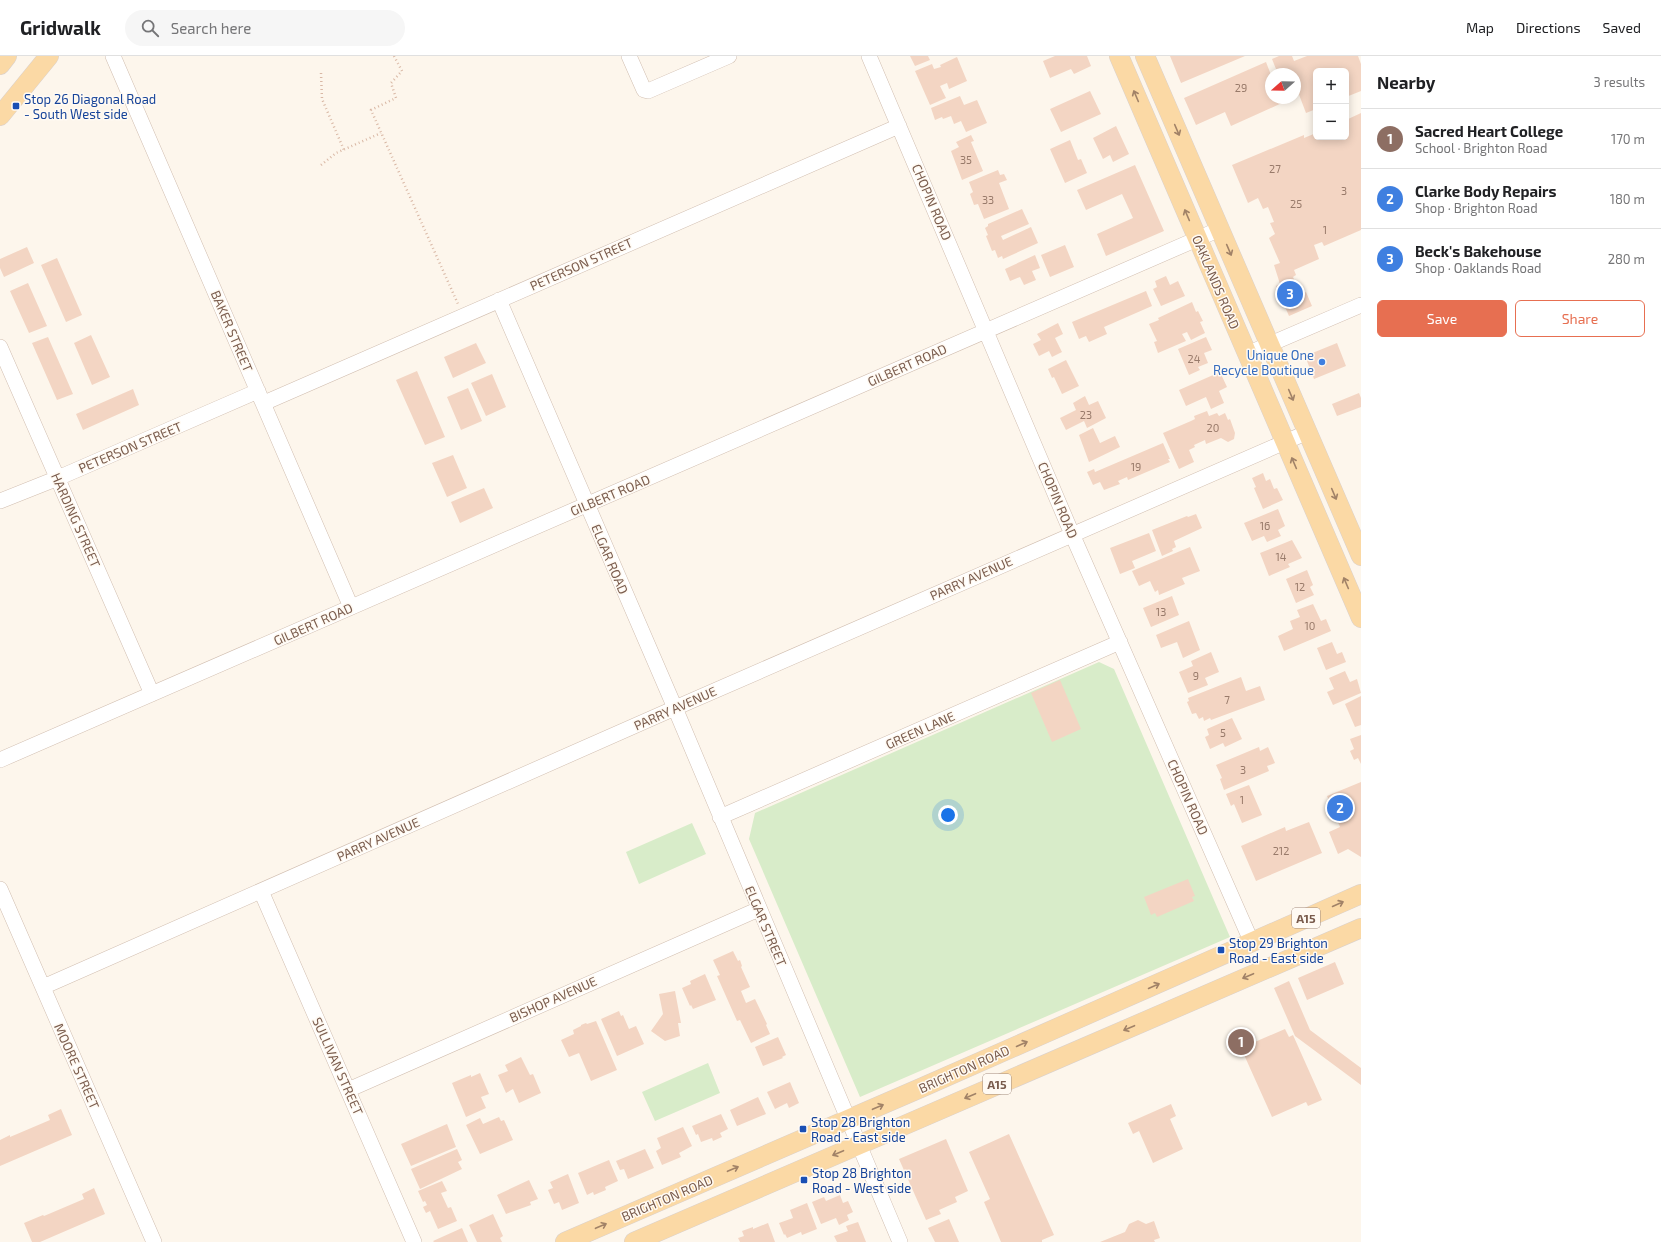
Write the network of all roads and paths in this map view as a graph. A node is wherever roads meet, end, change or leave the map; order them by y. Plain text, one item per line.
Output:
1 (7, 56) edge
2 (49, 56) edge
3 (113, 56) edge
4 (394, 56) edge
5 (629, 56) edge
6 (729, 56) edge
7 (869, 56) edge
8 (1119, 56) edge
9 (1145, 56) edge
10 (0, 65) edge
11 (321, 73) dead end
12 (0, 116) edge
13 (899, 126) junction
14 (381, 133) junction
15 (344, 150) junction
16 (321, 165) dead end
17 (1220, 229) junction
18 (1197, 239) junction
19 (499, 300) junction
20 (1361, 305) edge
21 (463, 315) junction
22 (986, 331) junction
23 (1270, 345) junction
24 (0, 347) edge
25 (1247, 354) junction
26 (261, 397) junction
27 (1308, 432) junction
28 (1285, 441) junction
29 (58, 478) junction
30 (0, 501) edge
31 (587, 505) junction
32 (1072, 534) junction
33 (1361, 556) edge
34 (351, 607) junction
35 (1361, 618) edge
36 (1120, 642) junction
37 (152, 694) junction
38 (674, 708) junction
39 (0, 760) edge
40 (720, 817) junction
41 (0, 889) edge
42 (261, 891) junction
43 (1361, 894) edge
44 (759, 909) junction
45 (1361, 928) edge
46 (1252, 943) junction
47 (43, 987) junction
48 (348, 1090) junction
49 (848, 1120) junction
50 (858, 1145) junction
51 (154, 1242) edge
52 (414, 1242) edge
53 (566, 1242) edge
54 (634, 1242) edge
55 (900, 1242) edge

1 - 10 main road
2 - 12 main road
3 - 26 street, BAKER STREET
4 - 14 path
5 - 6 street
7 - 13 street, CHOPIN ROAD
18 -> 8 main road, OAKLANDS ROAD
9 -> 17 main road, OAKLANDS ROAD
11 - 15 path
13 - 19 street, PETERSON STREET
13 - 22 street, CHOPIN ROAD
14 - 15 path
14 - 21 path
15 - 16 path
17 - 18 street, GILBERT ROAD
17 -> 23 main road, OAKLANDS ROAD
18 - 22 street, GILBERT ROAD
18 - 25 main road, OAKLANDS ROAD
19 - 21 street, PETERSON STREET
19 - 31 street, ELGAR ROAD
20 - 23 street
21 - 26 street, PETERSON STREET
22 - 31 street, GILBERT ROAD
22 - 32 street, CHOPIN ROAD
23 - 25 street
23 -> 27 main road, OAKLANDS ROAD
24 - 29 street, HARDING STREET
25 - 28 main road, OAKLANDS ROAD
26 - 29 street, PETERSON STREET
26 - 34 street, BAKER STREET
27 - 28 street, PARRY AVENUE
27 -> 33 main road, OAKLANDS ROAD
28 - 32 street, PARRY AVENUE
35 -> 28 main road, OAKLANDS ROAD
29 - 30 street, PETERSON STREET
29 - 37 street, HARDING STREET
31 - 34 street, GILBERT ROAD
31 - 38 street, ELGAR ROAD
32 - 36 street, CHOPIN ROAD
32 - 38 street, PARRY AVENUE
34 - 37 street, GILBERT ROAD
36 - 40 street, GREEN LANE
36 - 46 street, CHOPIN ROAD
37 - 39 street, GILBERT ROAD
38 - 40 street, ELGAR STREET
38 - 42 street, PARRY AVENUE
40 - 44 street, ELGAR STREET
41 - 47 street, MOORE STREET
42 - 47 street, PARRY AVENUE
42 - 48 street, SULLIVAN STREET
46 -> 43 main road, BRIGHTON ROAD / A15
44 - 48 street, BISHOP AVENUE
44 - 49 street, ELGAR STREET
45 -> 50 main road, BRIGHTON ROAD / A15
49 -> 46 main road, BRIGHTON ROAD / A15
47 - 51 street, MOORE STREET
48 - 52 street, SULLIVAN STREET
49 - 50 street, ELGAR STREET
53 -> 49 main road, BRIGHTON ROAD / A15
50 -> 54 main road, BRIGHTON ROAD / A15
50 - 55 street, ELGAR STREET

